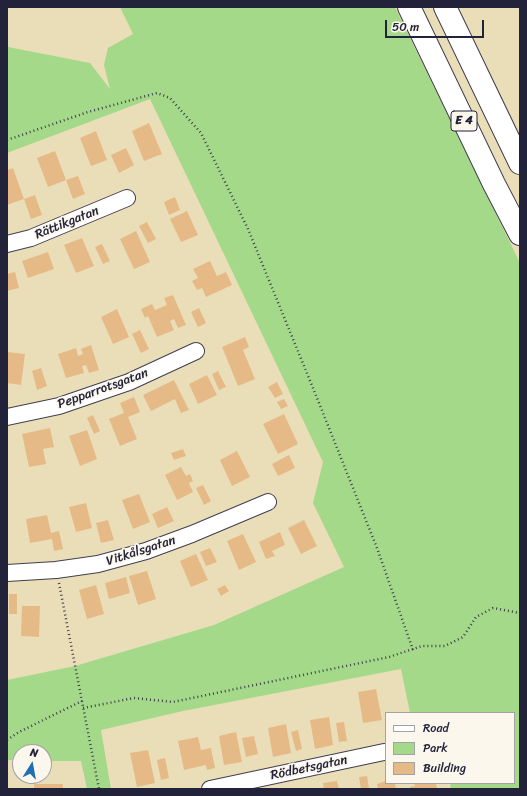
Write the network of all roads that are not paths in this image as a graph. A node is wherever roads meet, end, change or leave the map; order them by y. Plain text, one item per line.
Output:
1 (409, 7) edge
2 (445, 7) edge
3 (520, 163) edge
4 (127, 198) dead end
5 (520, 234) edge
6 (7, 244) edge
7 (196, 351) dead end
8 (7, 417) edge
9 (268, 502) dead end
10 (7, 574) edge
11 (384, 752) dead end
12 (210, 789) edge

1 - 5 highway, E 4
2 - 3 highway, E 4
4 - 6 street, Rättikgatan
7 - 8 street, Pepparrotsgatan
9 - 10 street, Vitkålsgatan
11 - 12 street, Rödbetsgatan

